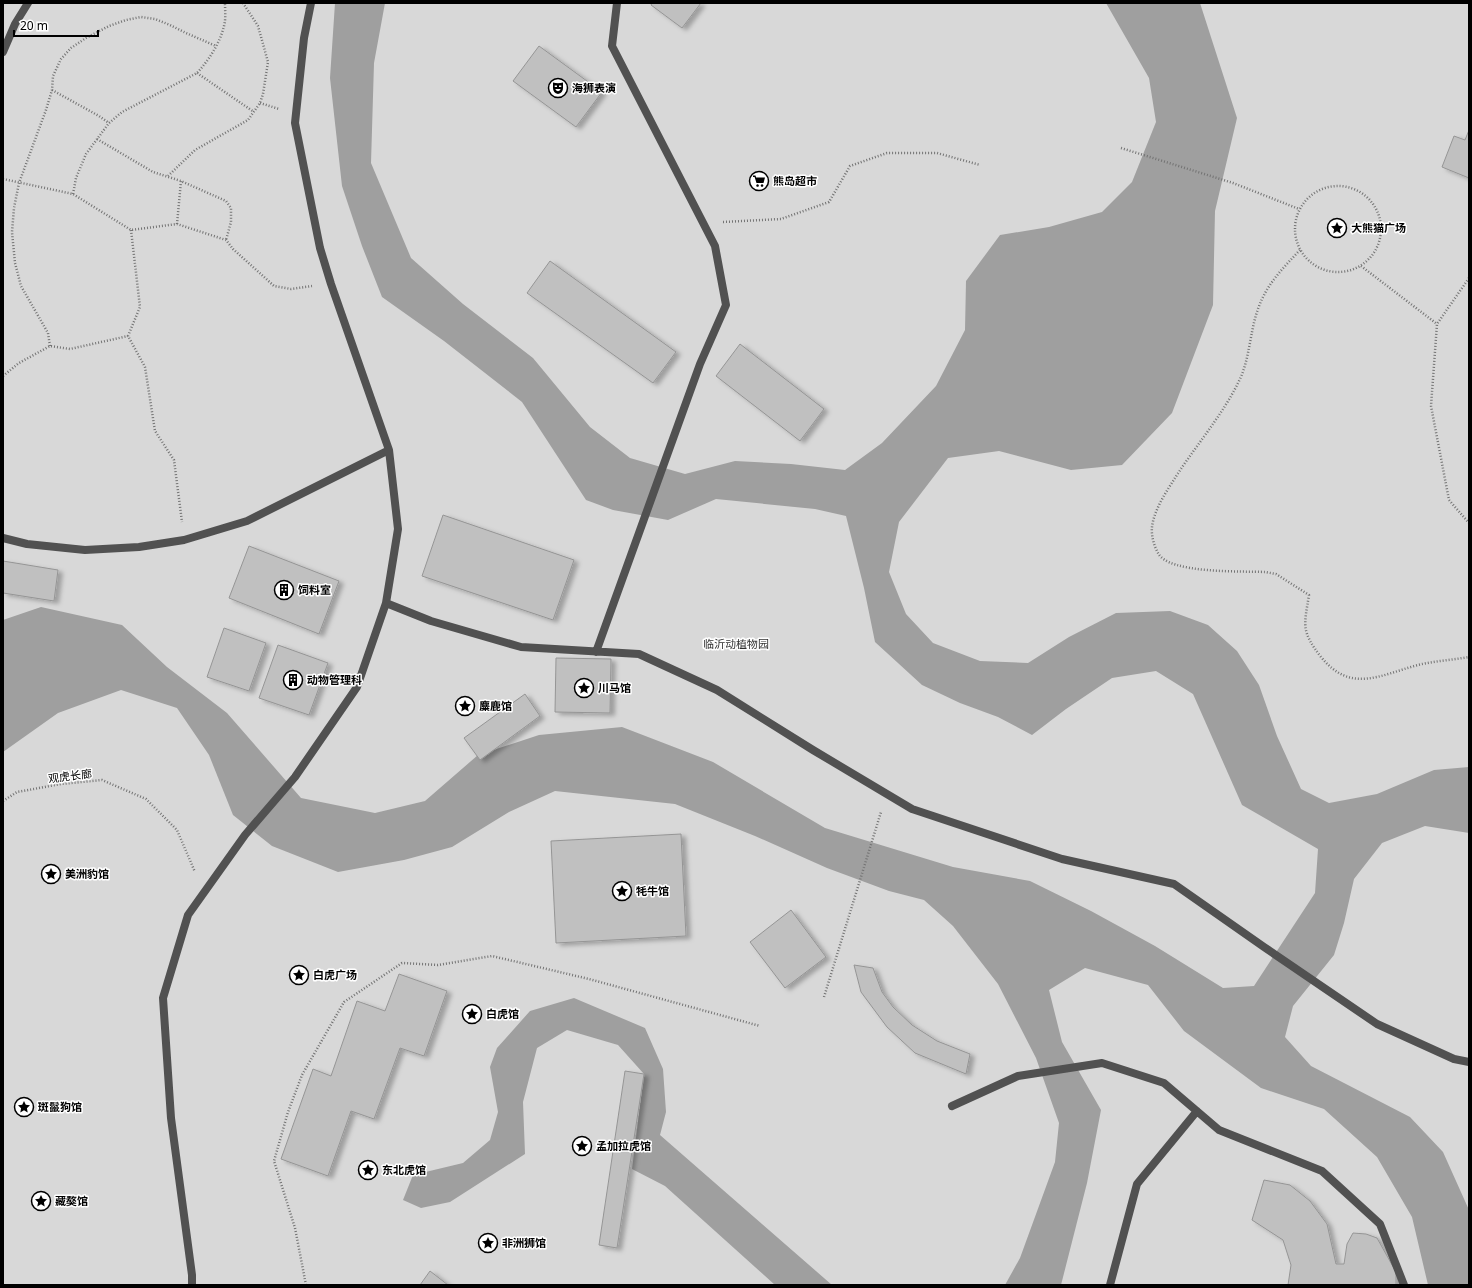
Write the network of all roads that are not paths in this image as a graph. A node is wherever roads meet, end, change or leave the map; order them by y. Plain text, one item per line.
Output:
1 (28, 3) edge
2 (312, 3) edge
3 (617, 3) edge
4 (3, 52) edge
5 (389, 450) junction
6 (3, 538) edge
7 (386, 603) junction
8 (596, 652) junction
9 (1469, 1062) edge
10 (952, 1106) dead end
11 (1198, 1111) junction
12 (192, 1285) edge
13 (1110, 1285) edge
14 (1404, 1285) edge

1 - 4 lane
2 - 5 lane
3 - 8 lane
5 - 6 lane
5 - 7 lane
7 - 8 lane
7 - 12 lane
8 - 9 lane
10 - 11 lane
11 - 13 lane
11 - 14 lane

